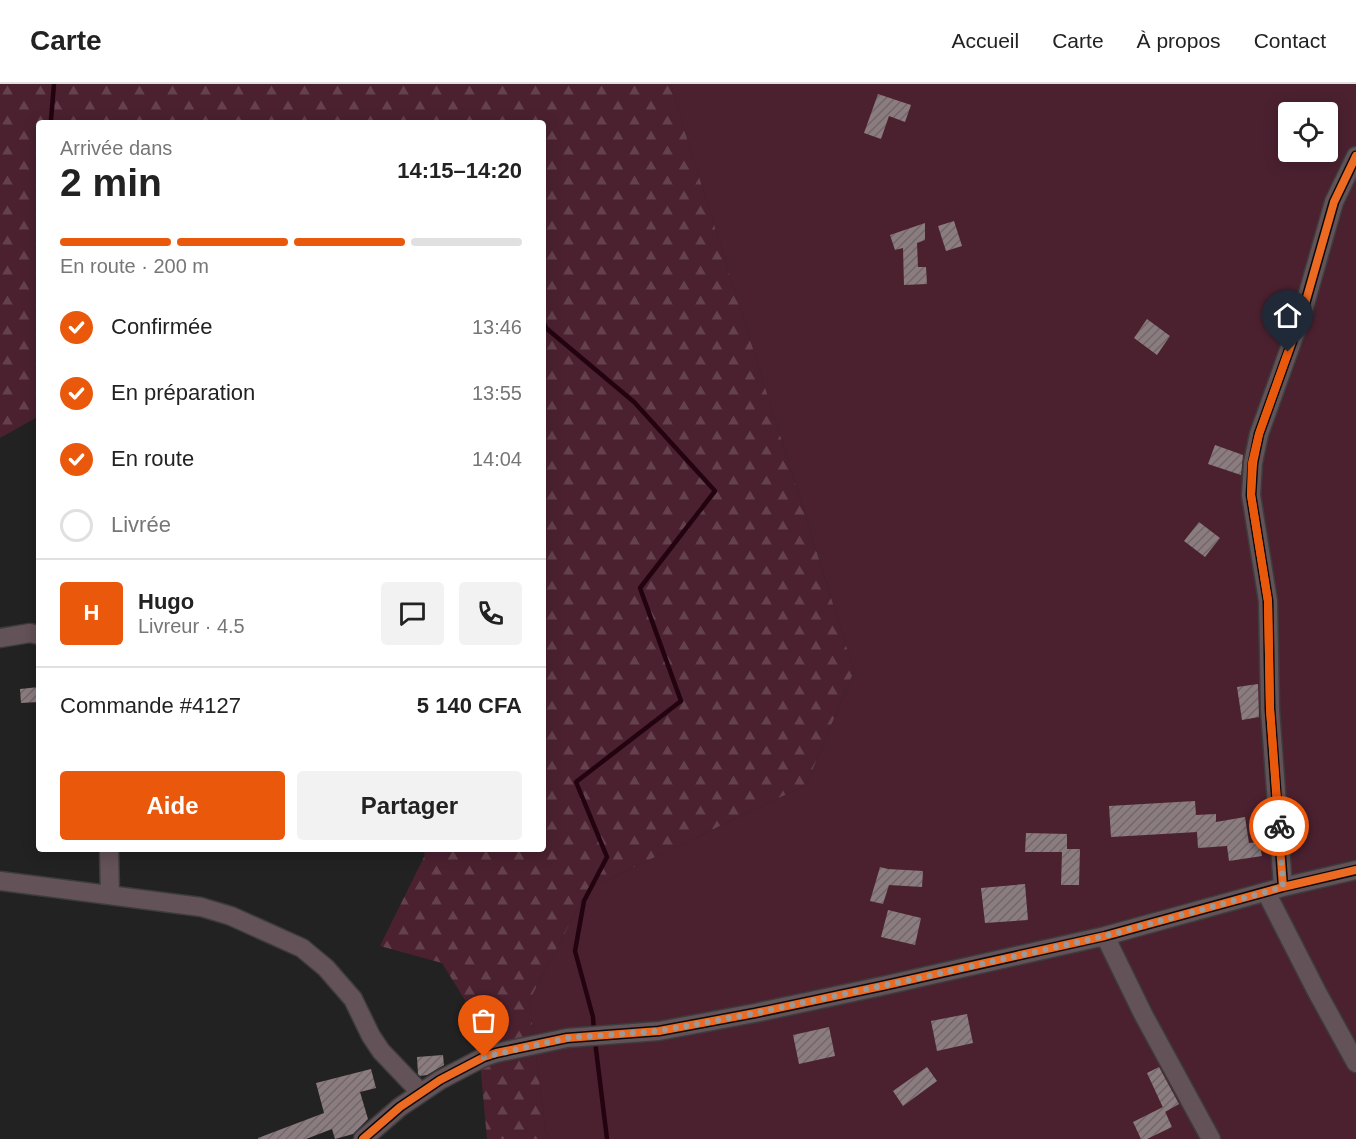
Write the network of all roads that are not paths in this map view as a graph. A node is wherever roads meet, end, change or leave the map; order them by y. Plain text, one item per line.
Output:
1 (1356, 156) edge
2 (36, 634) edge
3 (0, 638) edge
4 (109, 852) edge
5 (1356, 870) edge
6 (0, 882) edge
7 (1275, 890) junction
8 (110, 894) junction
9 (1105, 936) junction
10 (1356, 1063) edge
11 (421, 1093) junction
12 (363, 1139) edge
13 (1211, 1139) edge

1 - 7 street
2 - 3 street
4 - 8 street
5 - 7 street
6 - 8 street
7 - 9 street
7 - 10 street
8 - 11 street
9 - 11 street
9 - 13 street
11 - 12 street

